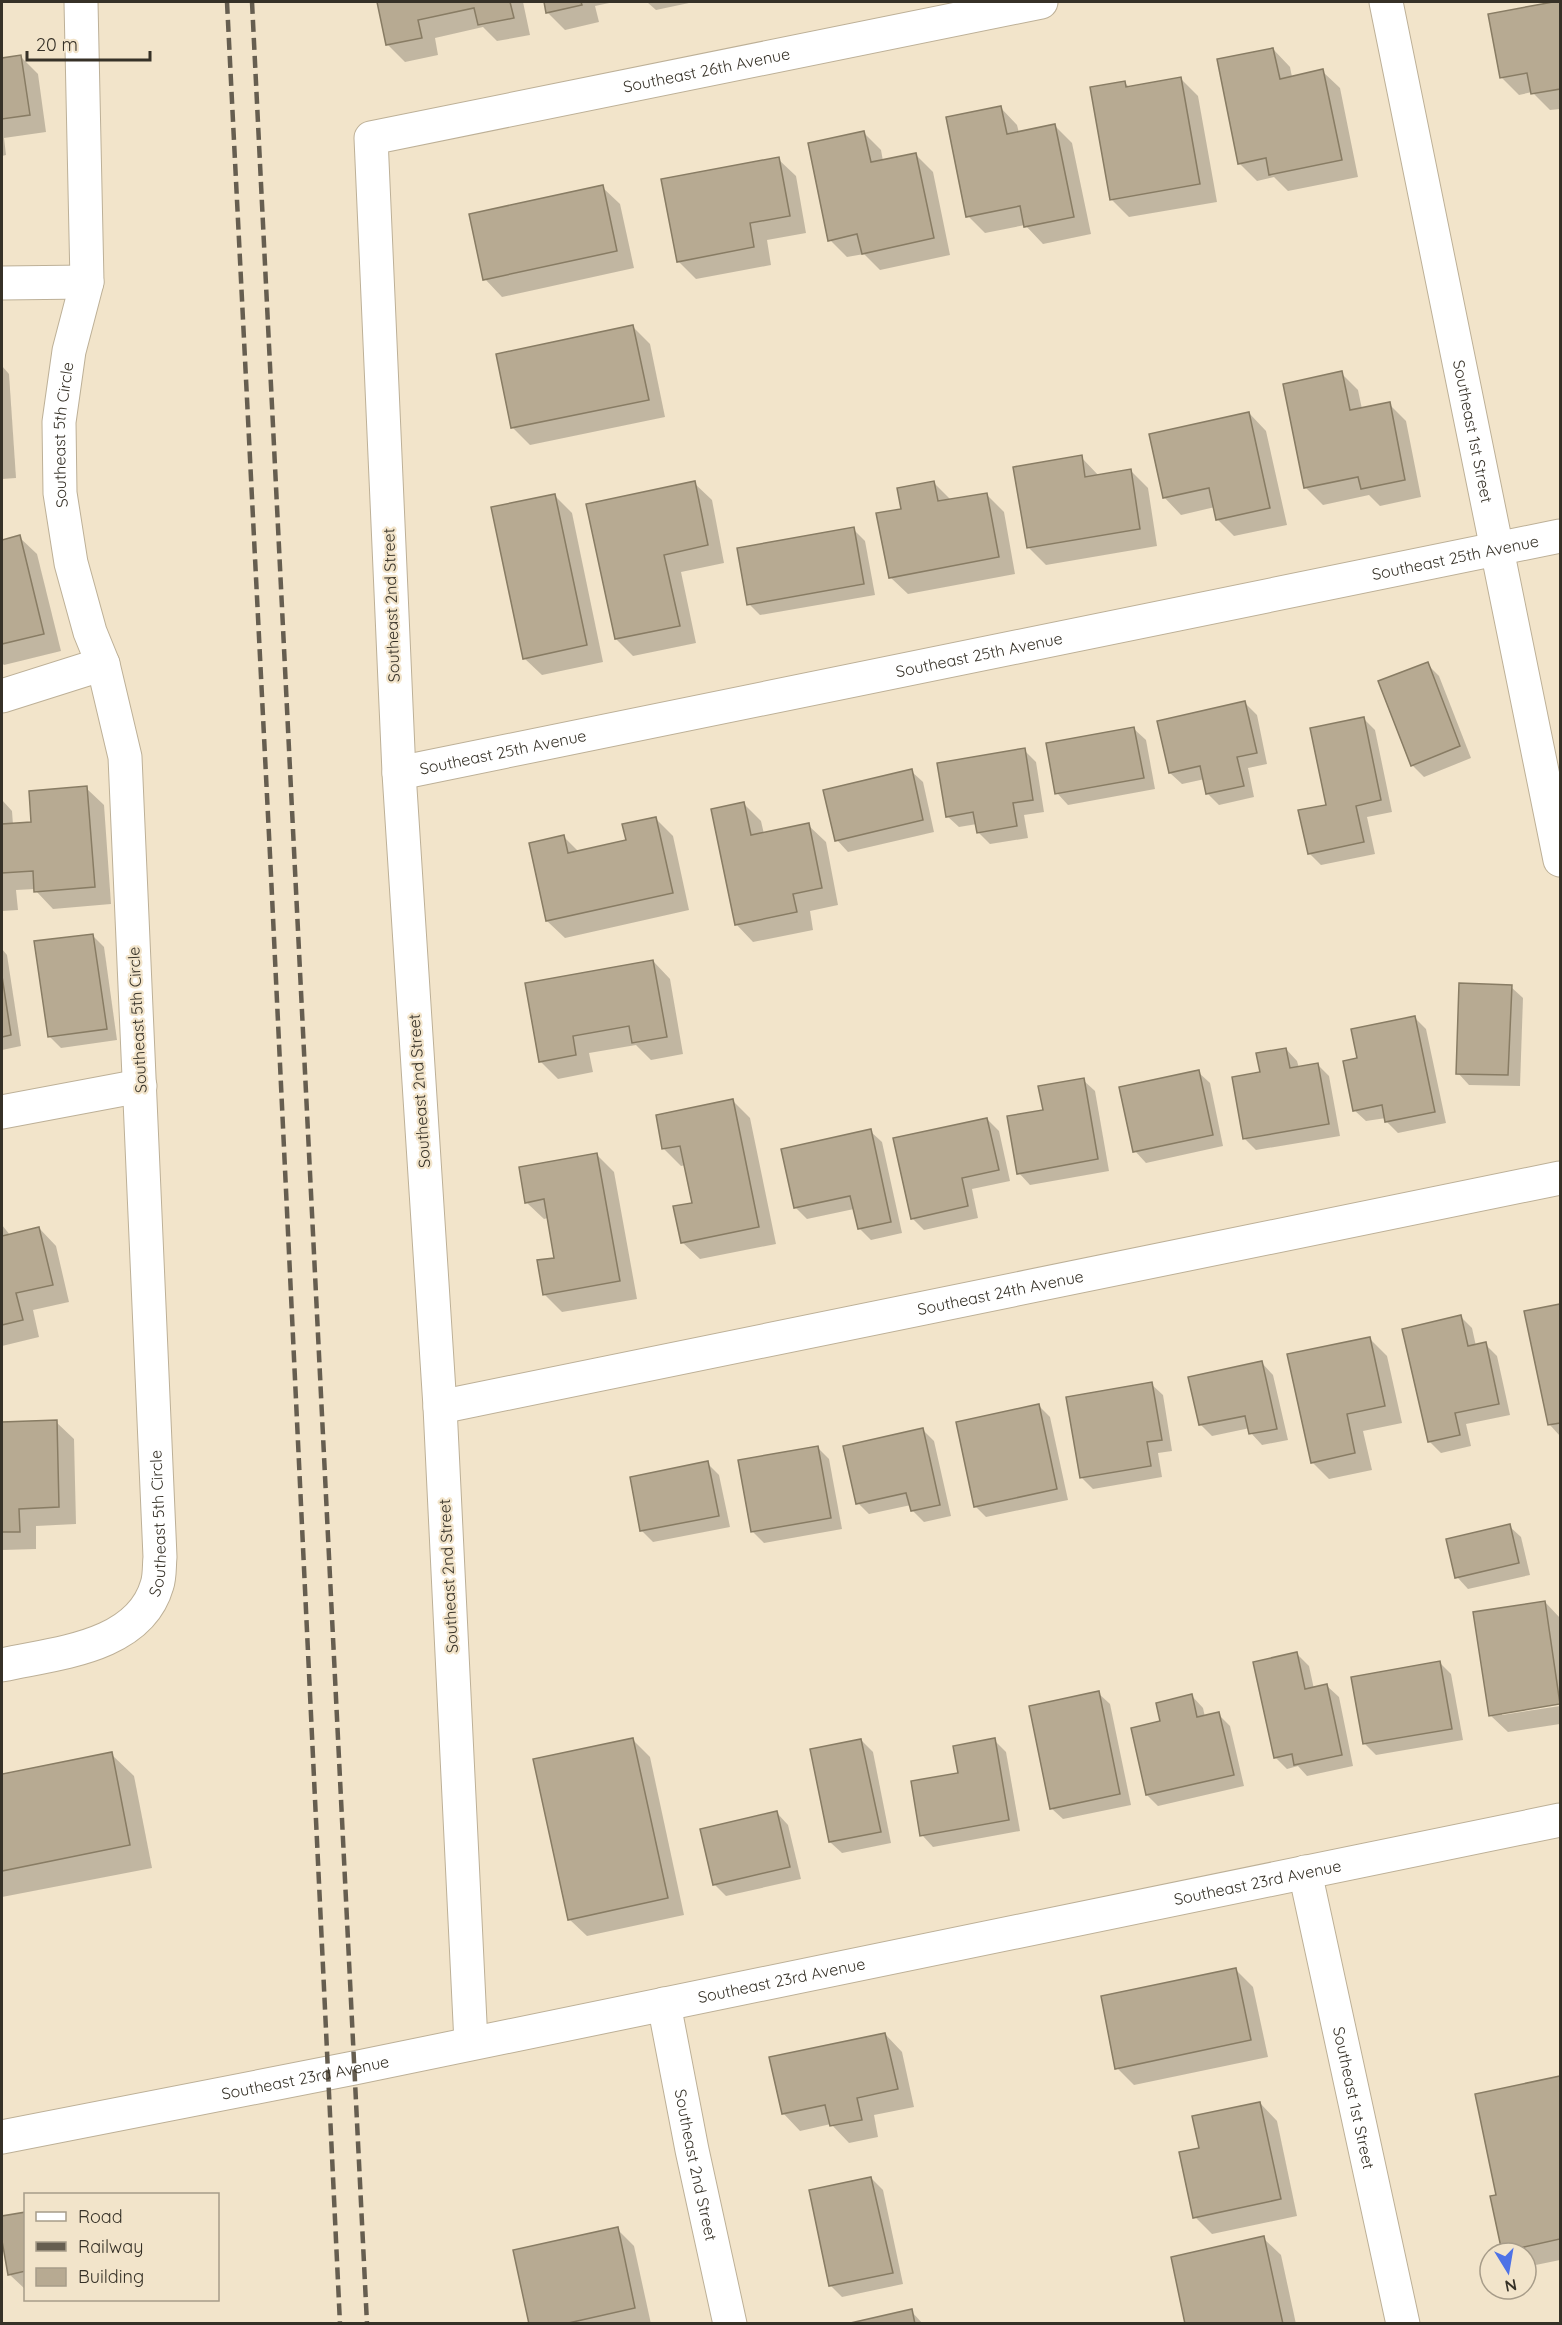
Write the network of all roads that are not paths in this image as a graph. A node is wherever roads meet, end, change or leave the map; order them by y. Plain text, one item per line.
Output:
1 (81, 2) edge
2 (1041, 2) edge
3 (1386, 2) edge
4 (371, 138) joint
5 (87, 282) junction
6 (2, 283) edge
7 (1560, 536) edge
8 (1497, 549) junction
9 (103, 664) junction
10 (2, 696) edge
11 (399, 773) junction
12 (1560, 860) edge
13 (140, 1086) junction
14 (2, 1112) edge
15 (1560, 1178) edge
16 (440, 1407) junction
17 (2, 1665) edge
18 (1560, 1820) edge
19 (1305, 1872) junction
20 (664, 2004) junction
21 (471, 2043) junction
22 (2, 2137) edge
23 (730, 2324) edge
24 (1402, 2324) edge

1 - 5 street, Southeast 5th Circle
2 - 4 street, Southeast 26th Avenue
3 - 8 street, Southeast 1st Street
4 - 11 street, Southeast 2nd Street
5 - 6 street
5 - 9 street, Southeast 5th Circle
7 - 8 street, Southeast 25th Avenue
8 - 11 street, Southeast 25th Avenue
8 - 12 street, Southeast 1st Street
9 - 10 street
9 - 13 street, Southeast 5th Circle
11 - 16 street, Southeast 2nd Street
13 - 14 street
13 - 17 street, Southeast 5th Circle
15 - 16 street, Southeast 24th Avenue
16 - 21 street, Southeast 2nd Street
18 - 19 street, Southeast 23rd Avenue
19 - 20 street, Southeast 23rd Avenue
19 - 24 street, Southeast 1st Street
20 - 21 street, Southeast 23rd Avenue
20 - 23 street, Southeast 2nd Street
21 - 22 street, Southeast 23rd Avenue

